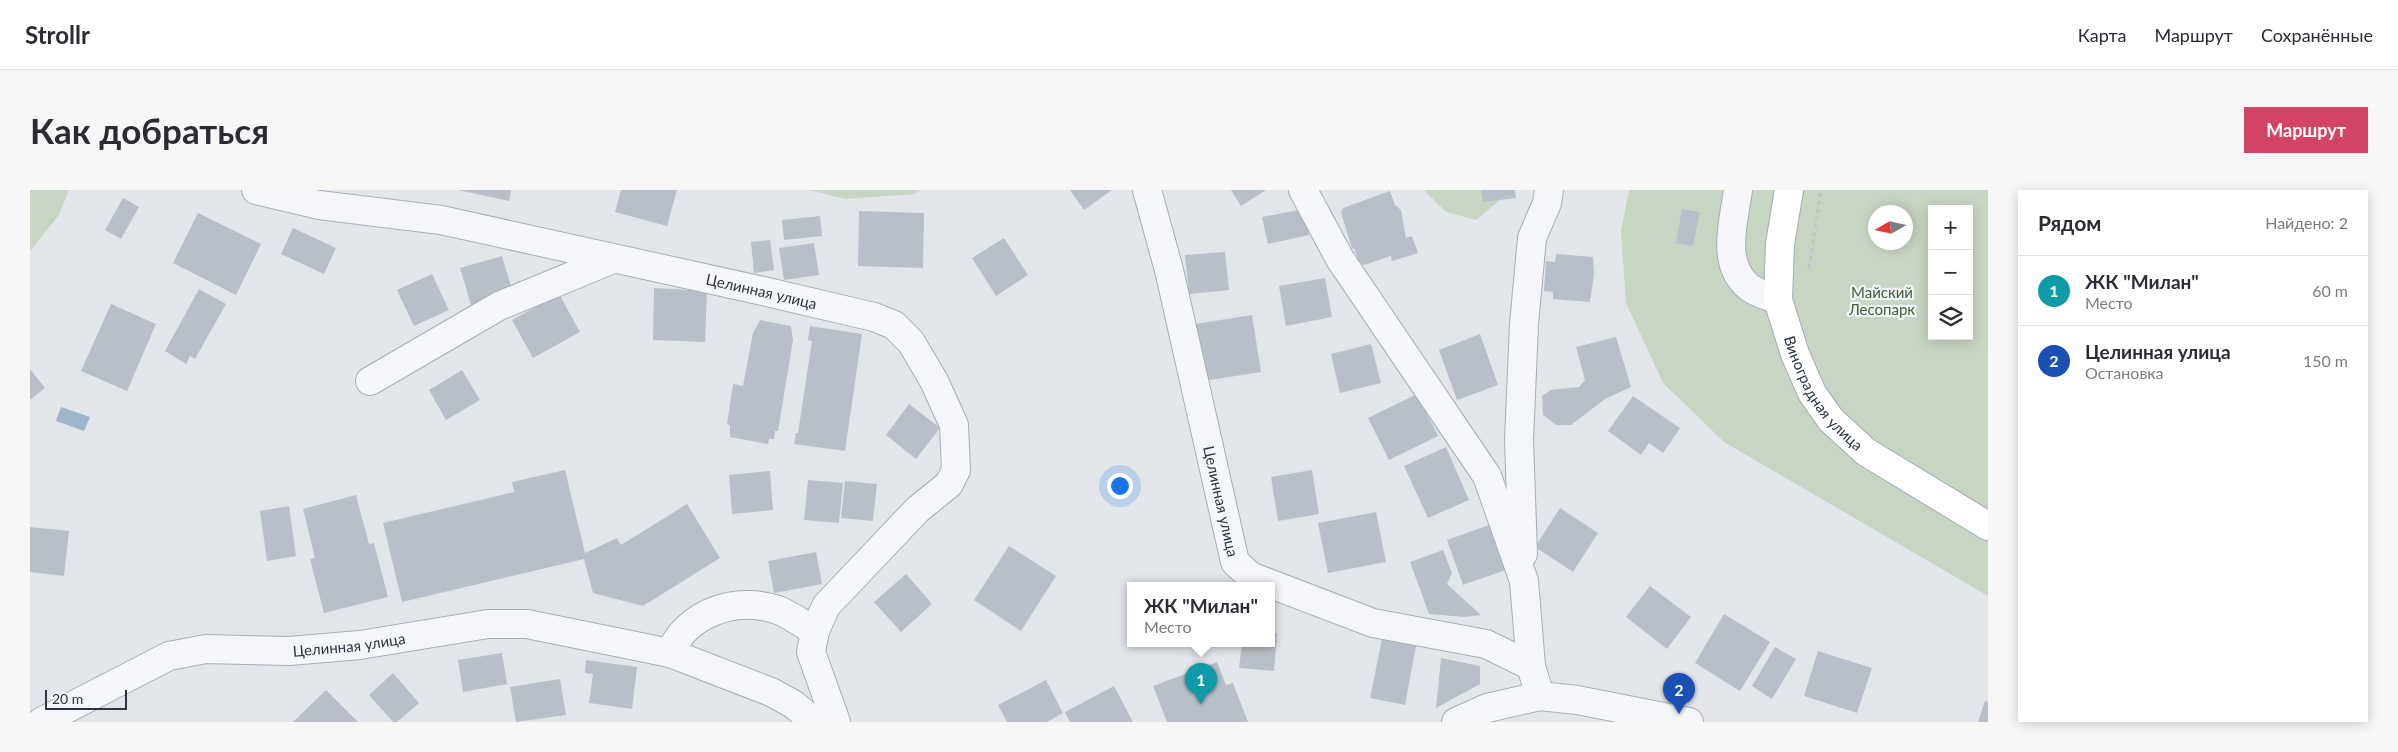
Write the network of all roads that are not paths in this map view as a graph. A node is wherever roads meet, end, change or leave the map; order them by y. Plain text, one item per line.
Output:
1 (256, 190) edge
2 (1147, 190) edge
3 (1304, 190) edge
4 (1549, 190) edge
5 (1738, 190) edge
6 (1789, 190) edge
7 (613, 259) junction
8 (1778, 300) junction
9 (370, 382) dead end
10 (1988, 526) edge
11 (1524, 581) junction
12 (1266, 582) edge
13 (1275, 585) edge
14 (815, 631) junction
15 (670, 653) junction
16 (1531, 666) junction
17 (1540, 696) junction
18 (41, 722) edge
19 (815, 722) edge
20 (836, 722) edge
21 (1456, 722) edge
22 (1689, 722) edge

1 - 7 street, Целинная улица
2 - 12 street, Целинная улица
3 - 11 street
4 - 11 street
5 - 8 street
6 - 8 main road, Виноградная улица
7 - 9 street
7 - 14 street, Целинная улица
8 - 10 main road, Виноградная улица
11 - 16 street
13 - 16 street, Целинная улица
14 - 15 street
14 - 20 street, Целинная улица
15 - 18 street, Целинная улица
15 - 19 street, Целинная улица
16 - 17 street
17 - 21 street
17 - 22 street

